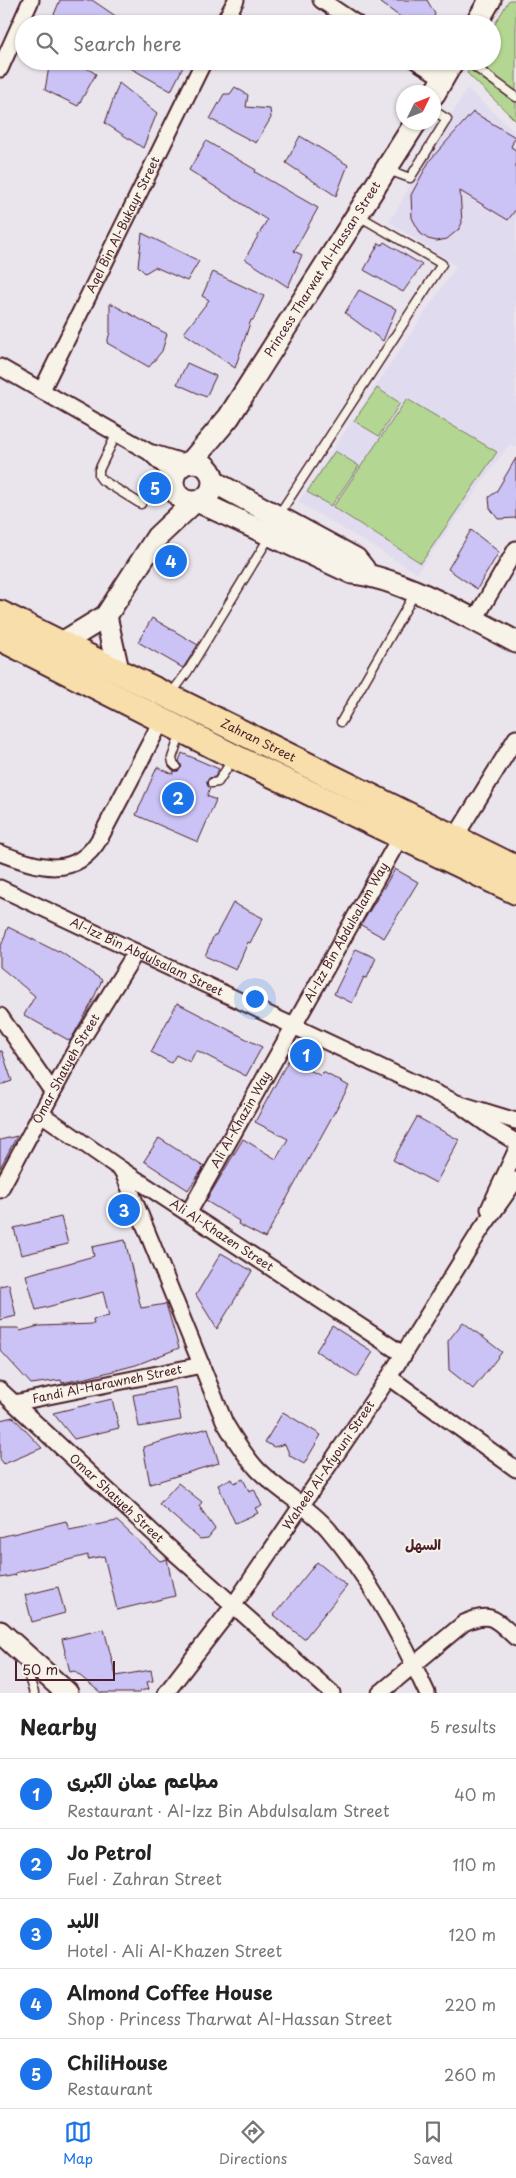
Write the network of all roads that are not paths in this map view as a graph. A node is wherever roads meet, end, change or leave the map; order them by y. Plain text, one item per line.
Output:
1 (31, 0) edge
2 (236, 0) edge
3 (321, 0) edge
4 (490, 0) edge
5 (24, 15) edge
6 (228, 15) edge
7 (344, 15) edge
8 (481, 15) edge
9 (15, 36) edge
10 (0, 69) edge
11 (200, 70) edge
12 (430, 70) edge
13 (479, 70) edge
14 (443, 78) edge
15 (516, 97) edge
16 (441, 115) edge
17 (441, 129) edge
18 (411, 130) edge
19 (440, 130) edge
20 (386, 169) junction
21 (356, 215) junction
22 (0, 367) edge
23 (42, 390) junction
24 (229, 417) junction
25 (117, 433) junction
26 (181, 470) junction
27 (213, 478) junction
28 (196, 502) junction
29 (141, 504) dead end
30 (274, 526) junction
31 (157, 537) junction
32 (516, 549) edge
33 (415, 593) junction
34 (0, 613) edge
35 (106, 616) junction
36 (474, 620) junction
37 (0, 638) edge
38 (516, 642) edge
39 (62, 643) junction
40 (118, 670) junction
41 (169, 697) junction
42 (341, 722) dead end
43 (172, 725) junction
44 (516, 738) edge
45 (235, 757) junction
46 (176, 766) dead end
47 (212, 783) dead end
48 (400, 837) junction
49 (454, 839) junction
50 (0, 853) edge
51 (516, 868) edge
52 (0, 888) edge
53 (516, 892) edge
54 (136, 952) junction
55 (0, 1016) edge
56 (292, 1026) junction
57 (52, 1091) junction
58 (457, 1103) junction
59 (40, 1113) junction
60 (516, 1121) edge
61 (516, 1142) edge
62 (516, 1151) edge
63 (122, 1170) junction
64 (516, 1180) edge
65 (0, 1190) edge
66 (189, 1212) junction
67 (480, 1231) junction
68 (404, 1355) junction
69 (202, 1365) junction
70 (389, 1377) junction
71 (0, 1390) edge
72 (14, 1403) junction
73 (516, 1469) edge
74 (301, 1504) junction
75 (233, 1606) junction
76 (0, 1632) edge
77 (516, 1638) edge
78 (0, 1646) edge
79 (414, 1666) junction
80 (27, 1671) junction
81 (34, 1693) edge
82 (52, 1693) edge
83 (67, 1693) edge
84 (166, 1693) edge
85 (332, 1693) edge
86 (380, 1693) edge
87 (427, 1693) edge

1 - 5 street
2 - 6 street
3 - 7 street
4 - 8 street
9 - 10 street
11 - 23 street, Aqel Bin Al-Bukayr Street
12 - 14 street
13 - 15 lane
16 - 17 lane
18 - 20 street, Princess Tharwat Al-Hassan Street
19 - 20 lane
20 - 21 street, Princess Tharwat Al-Hassan Street
21 - 24 street, Princess Tharwat Al-Hassan Street
21 - 30 lane
22 - 23 street
23 - 25 street
24 - 26 street, Princess Tharwat Al-Hassan Street
24 - 27 street, Princess Tharwat Al-Hassan Street
25 - 26 street
25 - 29 lane
26 - 27 street
26 - 28 street
26 - 31 street, Princess Tharwat Al-Hassan Street
27 - 28 street, Princess Tharwat Al-Hassan Street
27 - 30 street
28 - 30 street
28 - 31 street, Princess Tharwat Al-Hassan Street
30 - 33 street
30 - 41 lane
31 - 35 street, Princess Tharwat Al-Hassan Street
32 - 36 street
33 - 36 street
33 - 42 lane
34 - 39 main road, Zahran Street
35 - 39 street, Princess Tharwat Al-Hassan Street
35 - 40 street
36 - 38 street
37 - 43 main road, Zahran Street
39 - 40 main road, Zahran Street
40 - 41 main road, Zahran Street
41 - 49 main road, Zahran Street
43 - 45 main road, Zahran Street
43 - 46 lane
43 - 50 street
44 - 49 street
45 - 47 lane
45 - 48 main road, Zahran Street
48 - 53 main road, Zahran Street
48 - 56 street, Al-Izz Bin Abdulsalam Way
49 - 51 main road, Zahran Street
52 - 54 street, Al-Izz Bin Abdulsalam Street
54 - 56 street, Al-Izz Bin Abdulsalam Street
54 - 57 street, Omar Shatyeh Street
55 - 57 street
56 - 58 street, Al-Izz Bin Abdulsalam Street
56 - 66 street, Ali Al-Khazin Way
57 - 59 street, Omar Shatyeh Street
58 - 60 street, Al-Izz Bin Abdulsalam Street
58 - 61 street, Al-Izz Bin Abdulsalam Street
59 - 63 street, Ali Al-Khazen Street
59 - 65 street, Omar Shatyeh Street
62 - 67 street, Waheeb Al-Afyouni Street
63 - 66 street, Ali Al-Khazen Street
63 - 69 street
64 - 67 street, Waheeb Al-Afyouni Street
66 - 68 street, Ali Al-Khazen Street
67 - 68 street, Waheeb Al-Afyouni Street
68 - 70 street, Waheeb Al-Afyouni Street
69 - 72 street, Fandi Al-Harawneh Street
69 - 74 street
70 - 73 street
70 - 74 street, Waheeb Al-Afyouni Street
71 - 72 street, Omar Shatyeh Street
72 - 75 street, Omar Shatyeh Street
74 - 75 street, Waheeb Al-Afyouni Street
74 - 79 street
75 - 84 street, Waheeb Al-Afyouni Street
75 - 85 street, Omar Shatyeh Street
76 - 83 street
77 - 79 street
78 - 80 street
79 - 86 street
79 - 87 street
80 - 81 lane
80 - 82 street

